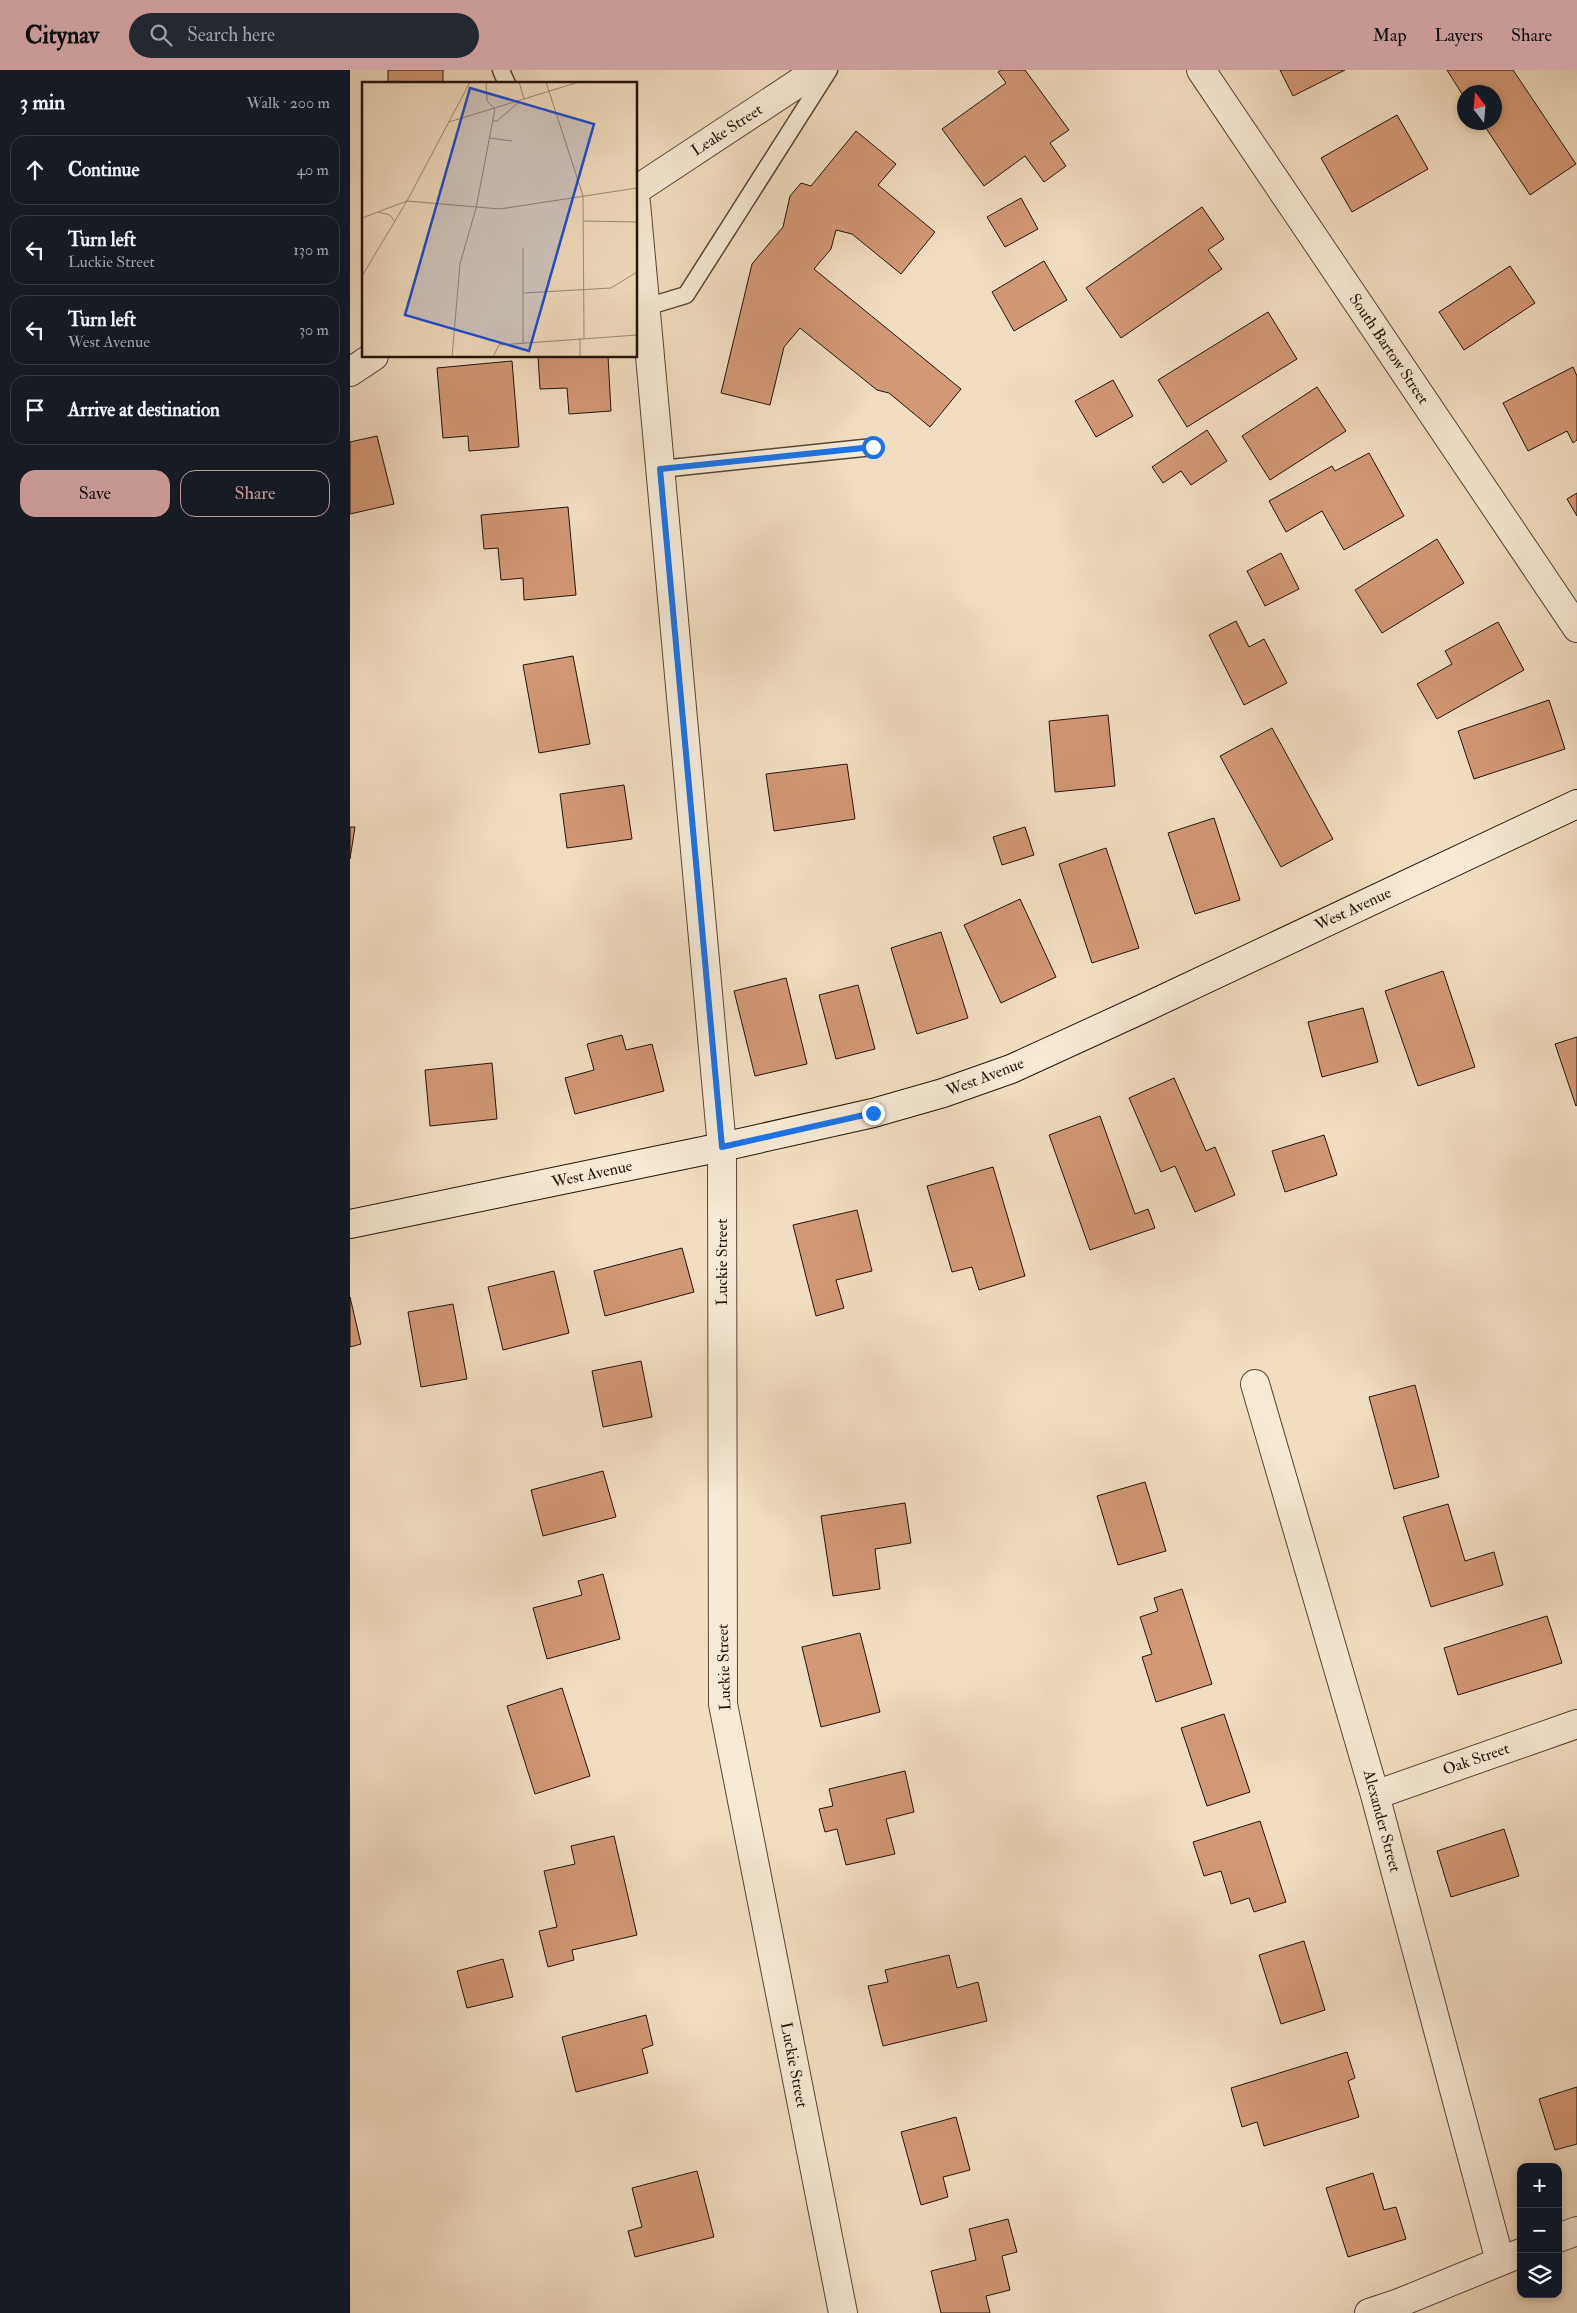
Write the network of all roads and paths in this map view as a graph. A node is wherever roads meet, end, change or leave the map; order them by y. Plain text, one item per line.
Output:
1 (501, 70) edge
2 (818, 70) edge
3 (829, 70) edge
4 (1201, 70) edge
5 (506, 82) edge
6 (638, 189) edge
7 (638, 224) edge
8 (646, 307) junction
9 (371, 358) edge
10 (350, 372) edge
11 (873, 447) dead end
12 (660, 469) junction
13 (1577, 628) edge
14 (1577, 804) edge
15 (722, 1147) junction
16 (350, 1224) edge
17 (1255, 1384) dead end
18 (1577, 1724) edge
19 (1375, 1795) junction
20 (1577, 2231) edge
21 (1562, 2237) edge
22 (1510, 2257) edge
23 (843, 2313) edge
24 (1369, 2313) edge

1 - 5 lane
2 - 6 street, Leake Street
3 - 8 lane
4 - 13 street, South Bartow Street
7 - 8 street, Luckie Street
8 - 12 street, Luckie Street
9 - 10 street
11 - 12 lane
12 - 15 street, Luckie Street
14 - 15 street, West Avenue
15 - 16 street, West Avenue
15 - 23 street, Luckie Street
17 - 19 street, Alexander Street
18 - 19 street, Oak Street
19 - 22 street, Alexander Street
20 - 21 street
22 - 24 street

